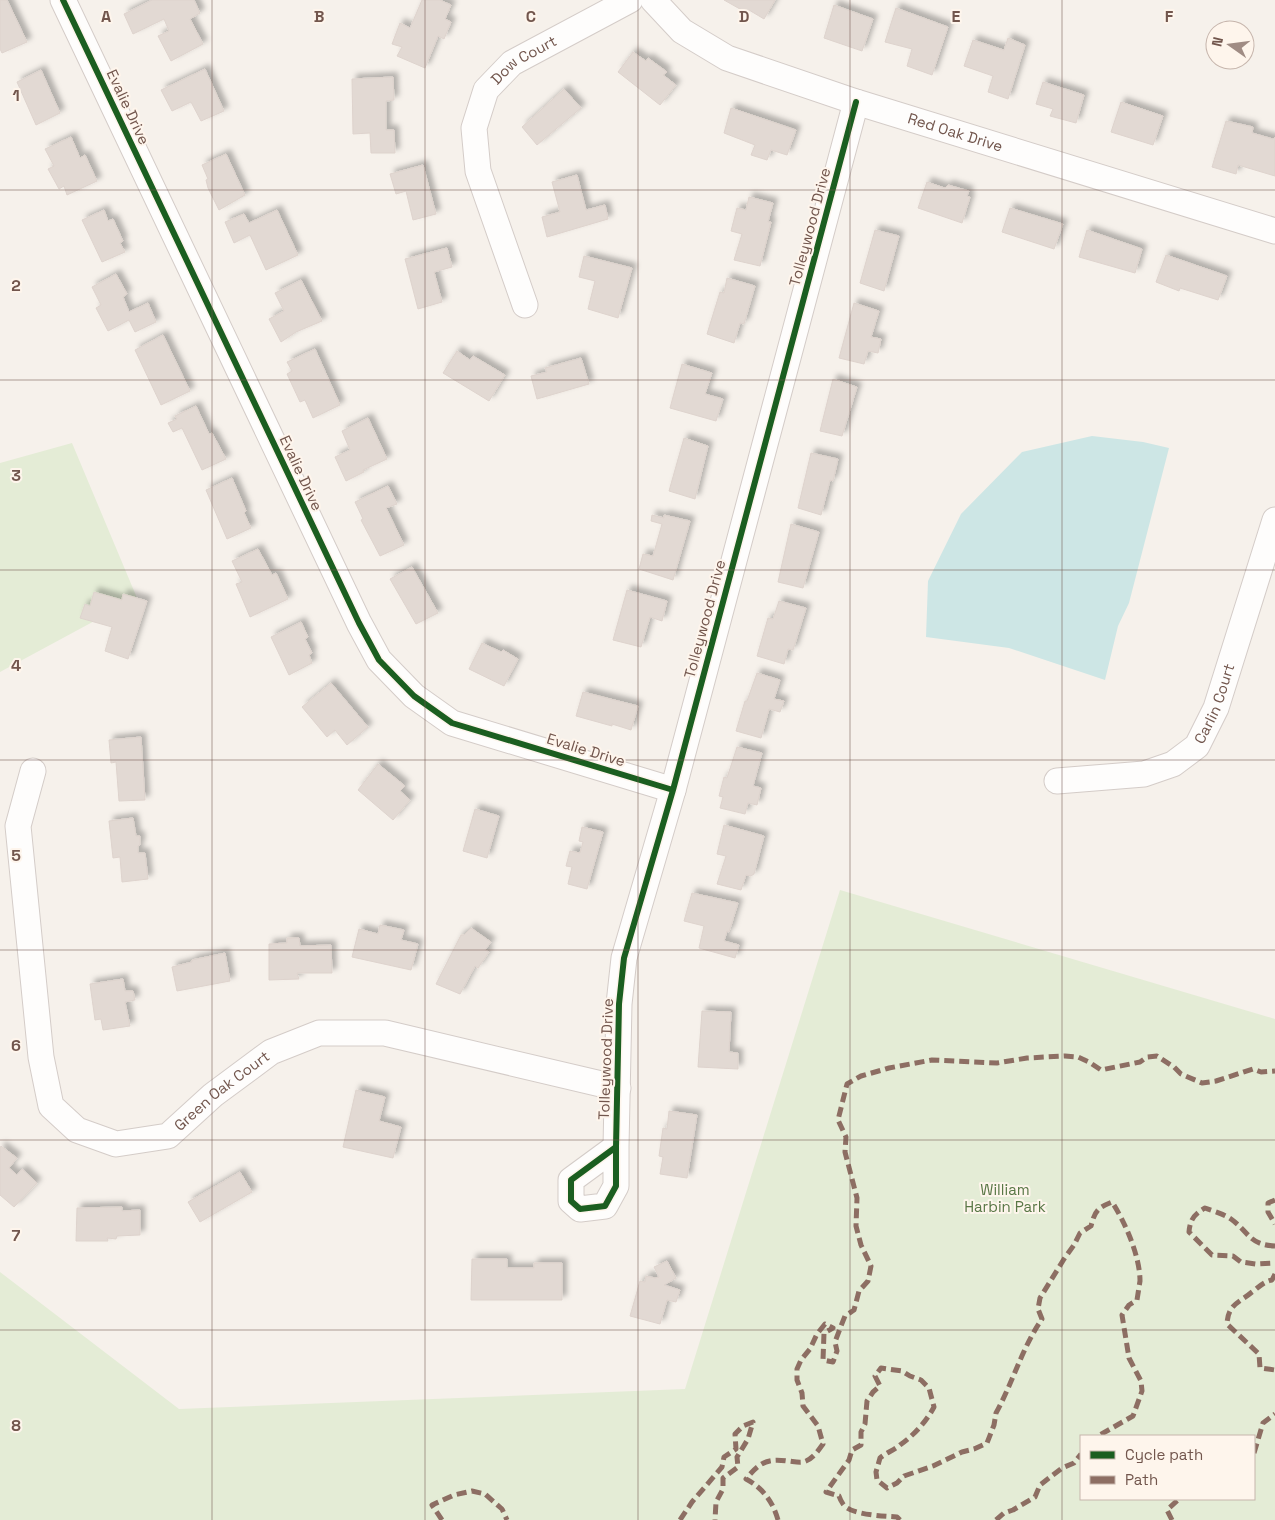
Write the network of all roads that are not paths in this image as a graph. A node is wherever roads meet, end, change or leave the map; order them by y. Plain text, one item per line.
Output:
1 (63, 0) edge
2 (630, 0) edge
3 (653, 0) edge
4 (856, 102) junction
5 (1275, 231) edge
6 (525, 305) dead end
7 (1275, 520) edge
8 (34, 771) dead end
9 (1057, 781) dead end
10 (673, 790) junction
11 (618, 1088) junction
12 (616, 1147) dead end

1 - 10 street, Evalie Drive
2 - 6 street, Dow Court
3 - 4 street, Red Oak Drive
4 - 5 street, Red Oak Drive
4 - 10 street, Tolleywood Drive
7 - 9 street, Carlin Court
8 - 11 street, Green Oak Court
10 - 11 street, Tolleywood Drive
11 - 12 street, Tolleywood Drive

